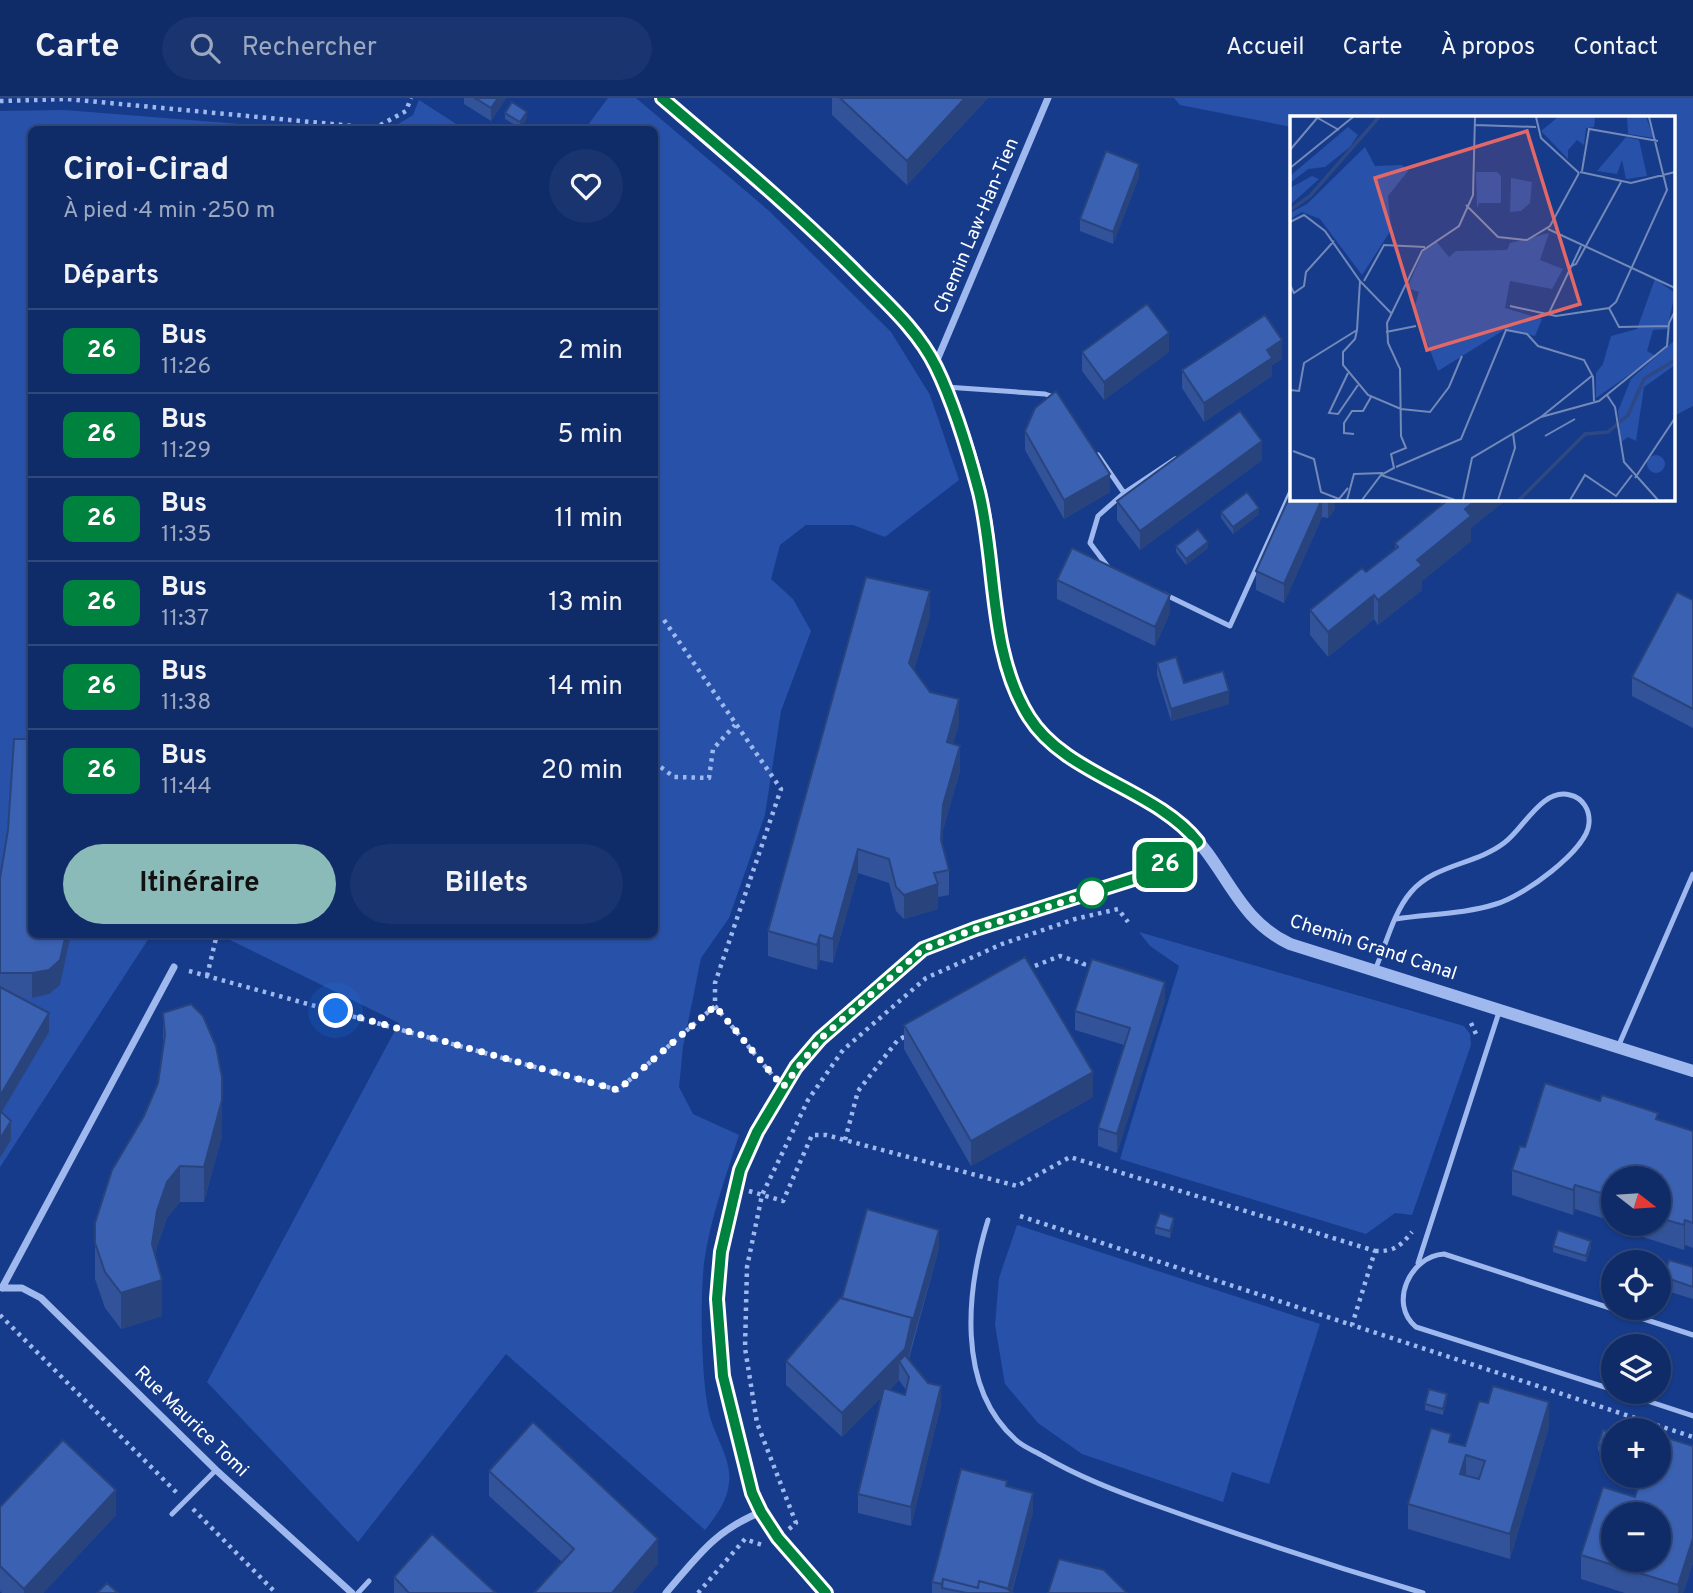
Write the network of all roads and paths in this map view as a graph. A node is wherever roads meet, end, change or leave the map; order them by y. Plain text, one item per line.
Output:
1 (411, 98) edge
2 (662, 98) edge
3 (1048, 98) edge
4 (0, 101) edge
5 (354, 126) edge
6 (379, 126) edge
7 (935, 365) junction
8 (944, 387) junction
9 (1064, 406) edge
10 (1094, 450) edge
11 (1178, 458) edge
12 (1124, 493) junction
13 (1290, 493) edge
14 (1121, 573) edge
15 (1157, 591) edge
16 (664, 620) dead end
17 (735, 725) junction
18 (658, 765) edge
19 (1198, 842) junction
20 (1693, 874) edge
21 (1396, 919) junction
22 (1128, 922) dead end
23 (216, 938) edge
24 (174, 967) joint
25 (1024, 970) edge
26 (1082, 970) dead end
27 (1375, 970) junction
28 (207, 976) junction
29 (715, 1006) junction
30 (1500, 1009) junction
31 (919, 1028) edge
32 (1618, 1047) junction
33 (1693, 1071) edge
34 (783, 1087) junction
35 (845, 1140) junction
36 (735, 1187) junction
37 (762, 1195) junction
38 (1020, 1216) dead end
39 (988, 1220) dead end
40 (1418, 1263) junction
41 (1, 1289) edge
42 (0, 1315) edge
43 (1352, 1325) junction
44 (1693, 1335) edge
45 (1601, 1387) edge
46 (1656, 1404) edge
47 (1693, 1416) edge
48 (1693, 1437) edge
49 (216, 1470) junction
50 (179, 1495) dead end
51 (191, 1507) dead end
52 (761, 1512) junction
53 (172, 1514) dead end
54 (796, 1523) dead end
55 (765, 1546) dead end
56 (369, 1581) dead end
57 (276, 1593) edge
58 (352, 1593) edge
59 (358, 1593) edge
60 (666, 1593) edge
61 (698, 1593) edge
62 (826, 1593) edge
63 (1423, 1593) edge

1 - 6 path
2 - 7 street, Chemin Grand Canal
3 - 7 street, Chemin Law-Han-Tien
4 - 5 path
7 - 8 street, Chemin Grand Canal
8 - 9 lane
8 - 19 street, Chemin Grand Canal
10 - 12 lane
11 - 12 lane
12 - 14 lane
13 - 15 lane
16 - 17 path
17 - 18 path
17 - 29 path
19 - 27 street, Chemin Grand Canal
19 - 34 street
20 - 32 lane
21 - 21 lane
21 - 27 lane
22 - 37 path
23 - 28 path
24 - 28 path
24 - 41 street
25 - 26 path
27 - 30 street, Chemin Grand Canal
28 - 29 path
29 - 34 path
30 - 32 street, Chemin Grand Canal
30 - 40 lane
31 - 35 path
32 - 33 street, Chemin Grand Canal
34 - 36 street
35 - 37 path
35 - 43 path
36 - 37 path
36 - 52 street
37 - 54 path
38 - 43 path
39 - 63 lane
40 - 44 lane
40 - 45 lane
41 - 49 street, Rue Maurice Tomi
42 - 50 path
43 - 48 path
46 - 47 lane
49 - 53 lane
49 - 58 street, Rue Maurice Tomi
51 - 57 path
52 - 60 street
52 - 62 street
55 - 61 path
56 - 59 lane

